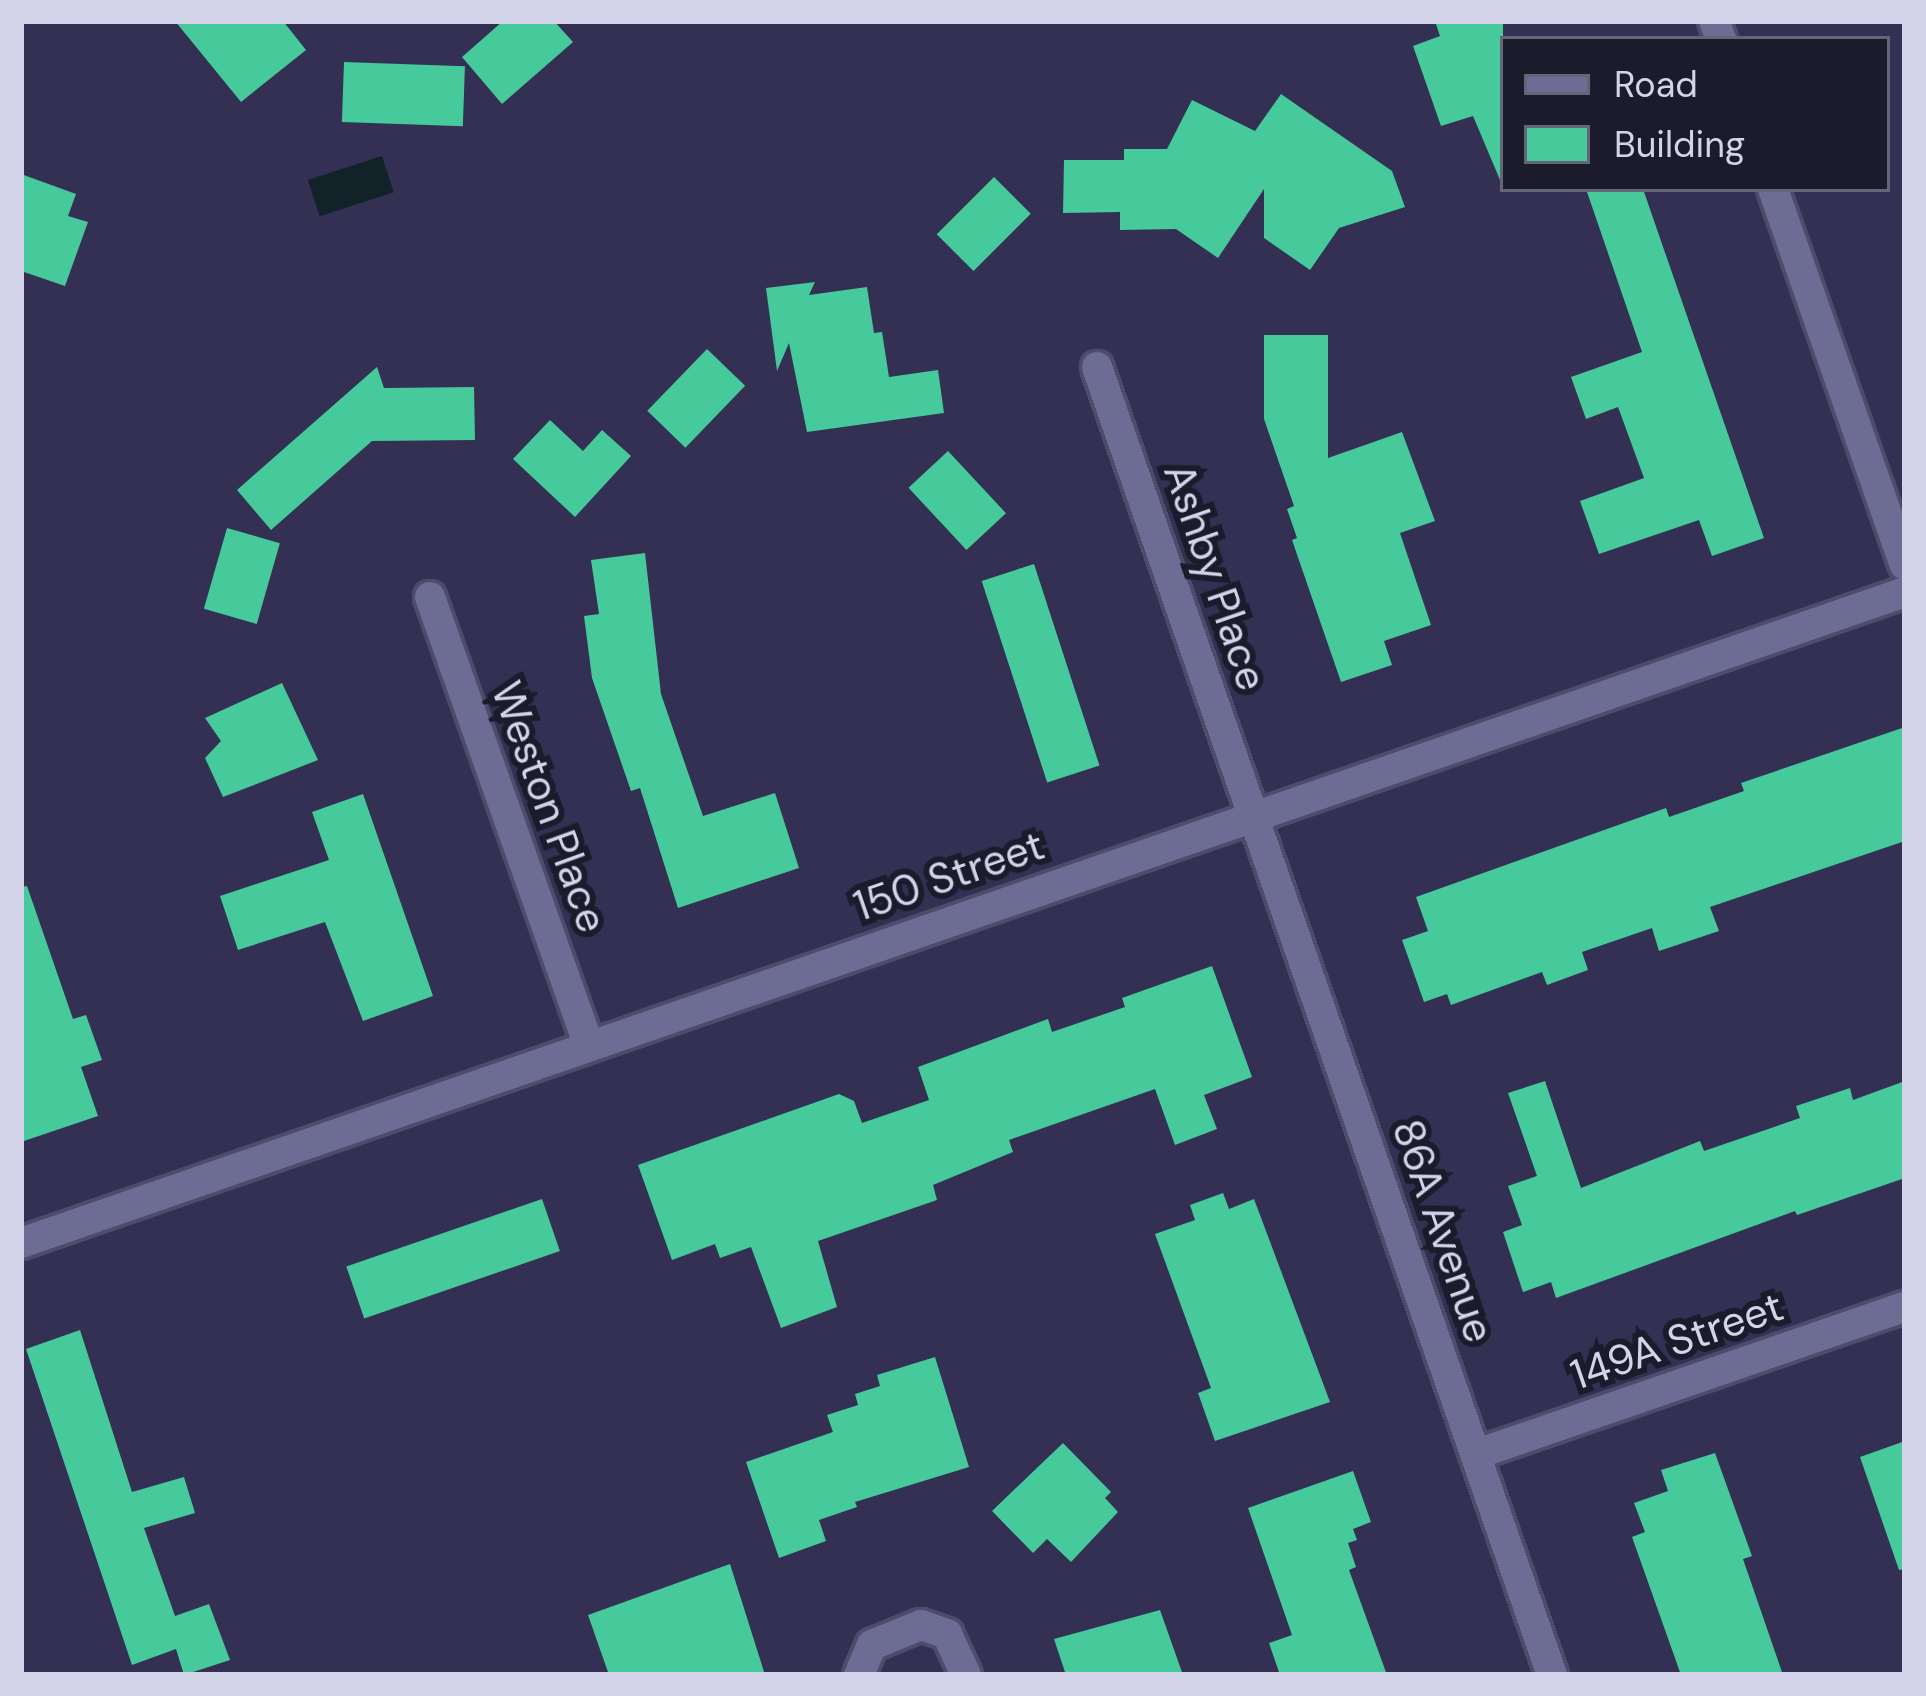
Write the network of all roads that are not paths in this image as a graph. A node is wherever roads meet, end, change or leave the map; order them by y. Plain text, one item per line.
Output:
1 (1774, 192) edge
2 (1096, 367) dead end
3 (1905, 565) edge
4 (1905, 592) edge
5 (430, 597) dead end
6 (1253, 815) junction
7 (589, 1045) junction
8 (21, 1243) edge
9 (1905, 1307) edge
10 (1477, 1454) junction
11 (859, 1675) edge
12 (966, 1675) edge
13 (1552, 1675) edge

1 - 3 street
2 - 6 street, Ashby Place
4 - 6 street, 150 Street
5 - 7 street, Weston Place
6 - 7 street, 150 Street
6 - 10 street, 86A Avenue
7 - 8 street, 150 Street
9 - 10 street, 149A Street
10 - 13 street, 86A Avenue
11 - 12 street

